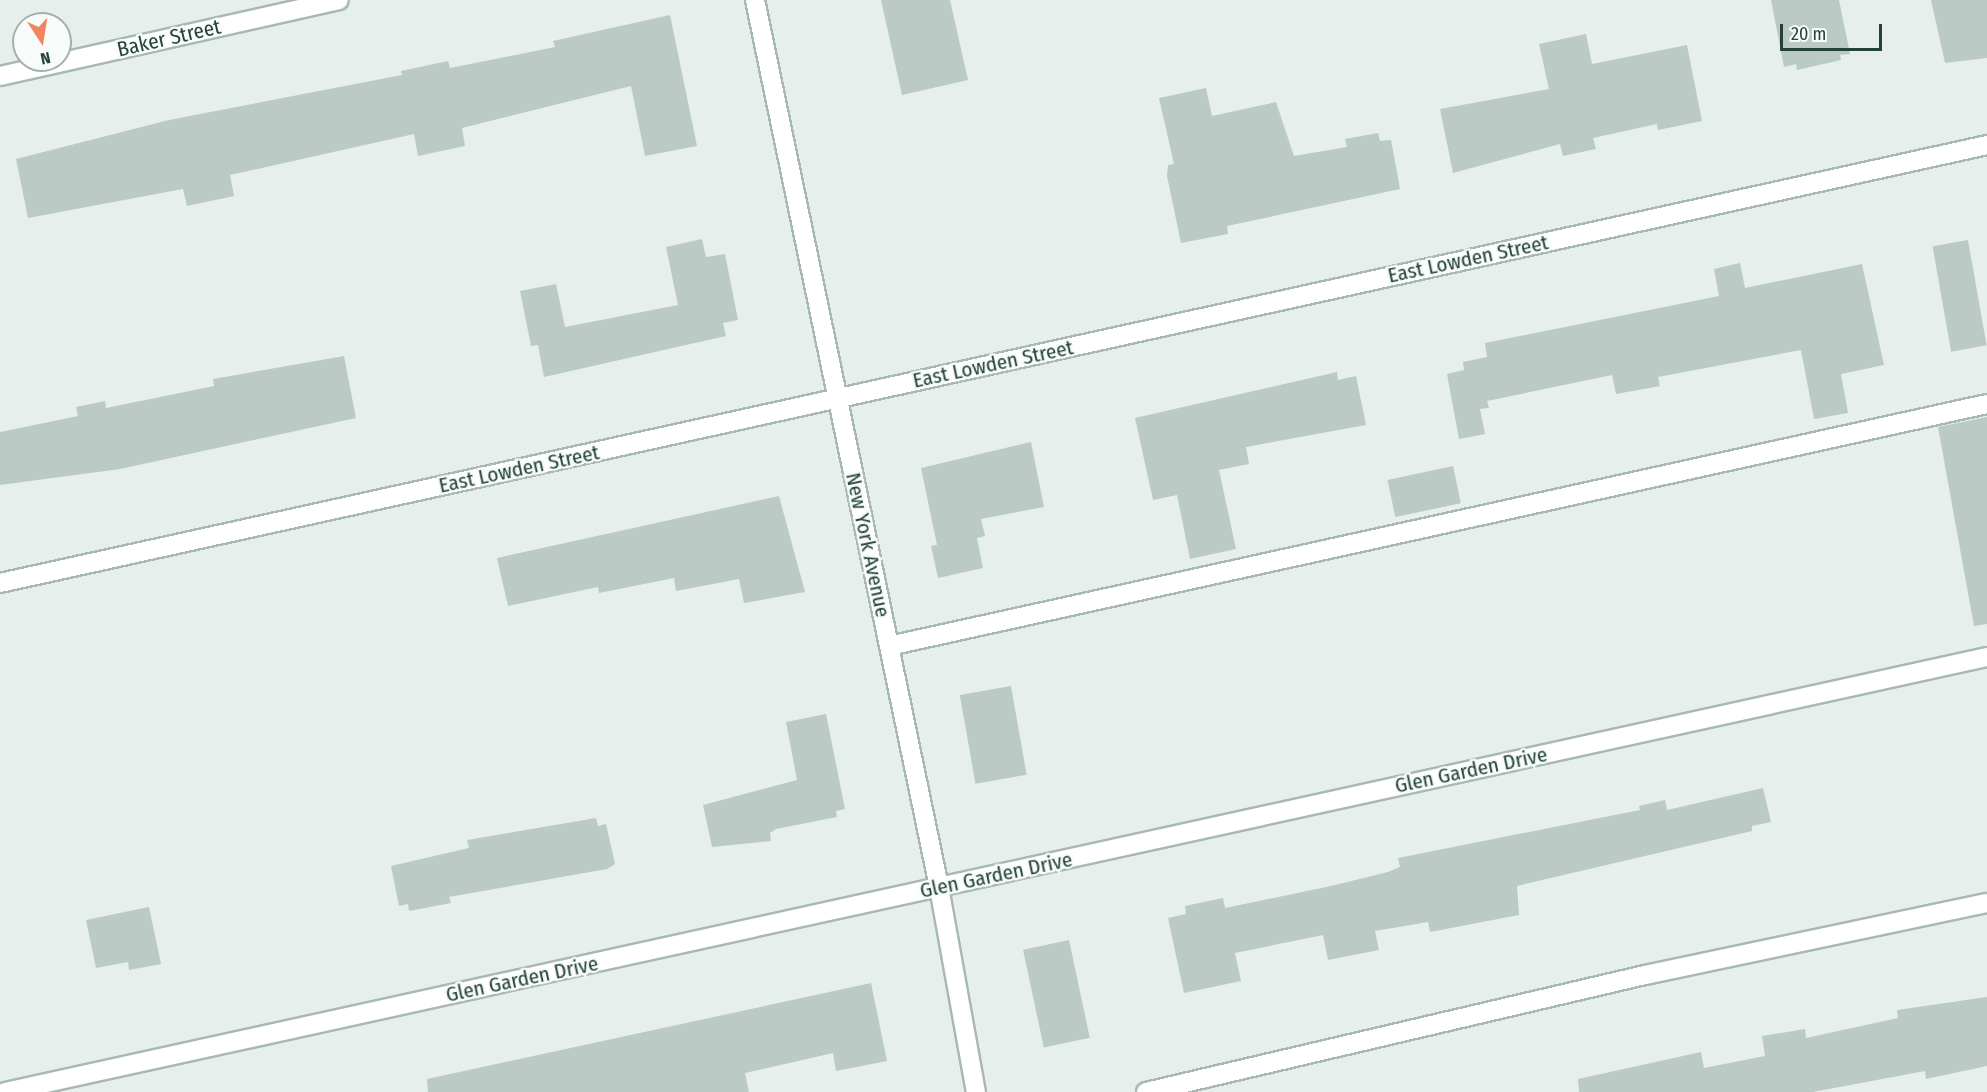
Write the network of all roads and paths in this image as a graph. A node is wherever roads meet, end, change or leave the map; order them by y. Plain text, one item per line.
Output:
1 (339, 0) edge
2 (755, 0) edge
3 (0, 76) edge
4 (1987, 145) edge
5 (838, 398) junction
6 (1987, 404) edge
7 (0, 583) edge
8 (889, 646) junction
9 (1987, 657) edge
10 (939, 887) junction
11 (1987, 903) edge
12 (5, 1092) edge
13 (976, 1092) edge
14 (1146, 1092) edge

1 - 3 street, Baker Street
2 - 5 street, New York Avenue
4 - 5 street, East Lowden Street
5 - 7 street, East Lowden Street
5 - 8 street, New York Avenue
6 - 8 street
8 - 10 street, New York Avenue
9 - 10 street, Glen Garden Drive
10 - 12 street, Glen Garden Drive
10 - 13 street, New York Avenue
11 - 14 street

